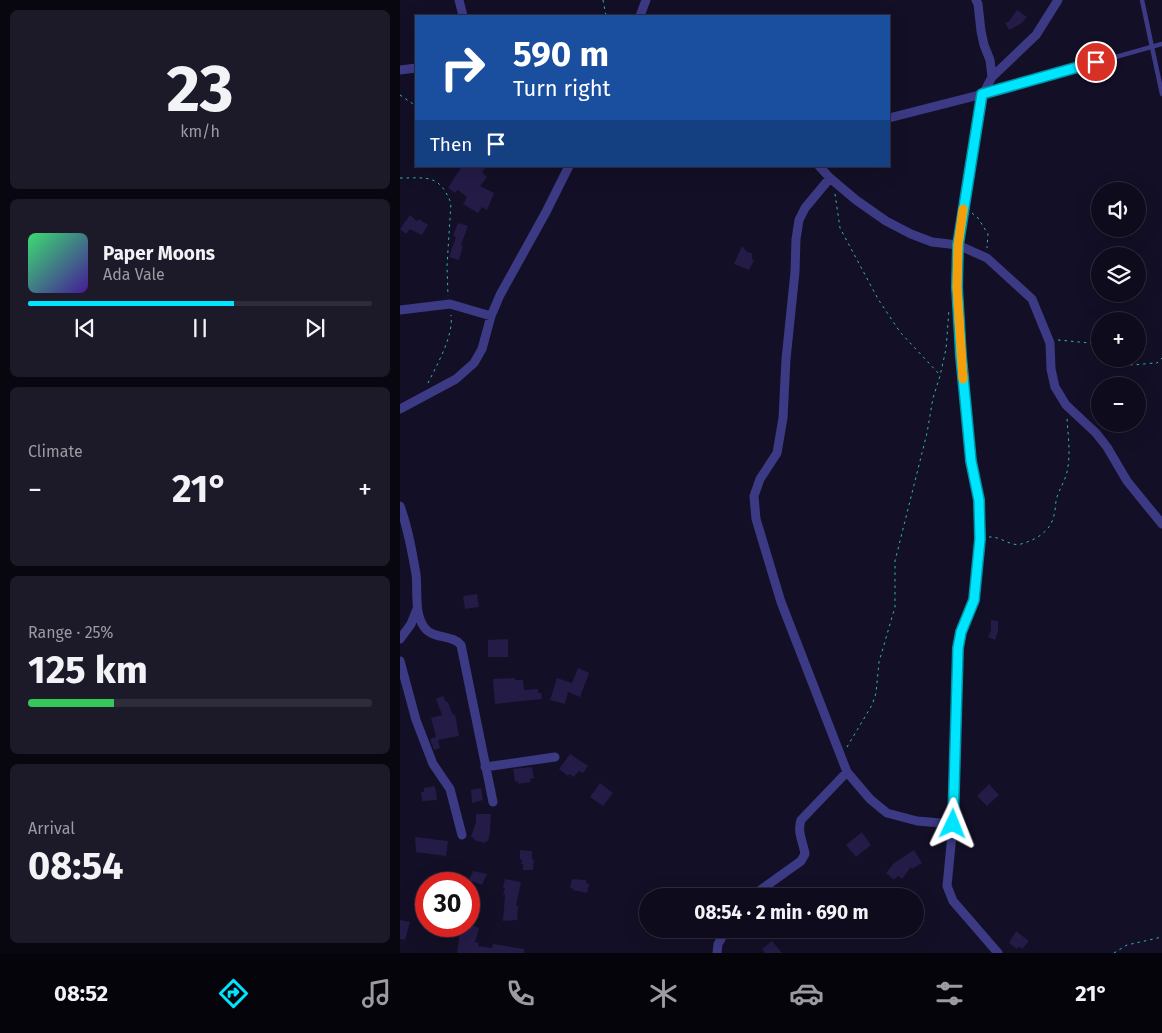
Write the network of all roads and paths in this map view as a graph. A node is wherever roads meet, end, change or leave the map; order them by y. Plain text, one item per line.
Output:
1 (459, 0) edge
2 (603, 0) edge
3 (646, 0) edge
4 (976, 0) edge
5 (1058, 0) edge
6 (1142, 0) edge
7 (463, 15) edge
8 (606, 15) edge
9 (640, 15) edge
10 (1162, 44) edge
11 (1153, 46) junction
12 (415, 68) edge
13 (400, 70) edge
14 (992, 77) junction
15 (982, 94) junction
16 (1162, 94) edge
17 (400, 95) edge
18 (415, 105) edge
19 (890, 118) edge
20 (569, 167) edge
21 (820, 167) edge
22 (400, 178) edge
23 (832, 180) junction
24 (964, 202) junction
25 (958, 245) junction
26 (986, 258) junction
27 (450, 304) junction
28 (949, 309) dead end
29 (400, 310) edge
30 (491, 316) junction
31 (1050, 343) junction
32 (1091, 343) edge
33 (1162, 358) edge
34 (1146, 364) edge
35 (940, 376) junction
36 (421, 398) junction
37 (1066, 405) junction
38 (400, 409) edge
39 (400, 506) edge
40 (1162, 524) edge
41 (980, 539) junction
42 (418, 608) junction
43 (400, 639) edge
44 (400, 661) edge
45 (555, 758) dead end
46 (841, 759) junction
47 (485, 766) junction
48 (847, 772) junction
49 (493, 802) dead end
50 (953, 824) junction
51 (462, 835) dead end
52 (763, 888) edge
53 (1162, 937) edge
54 (721, 938) edge
55 (717, 953) edge
56 (998, 953) edge
57 (1114, 953) edge

1 - 7 street
2 - 8 path
3 - 9 street
4 - 14 street
5 - 14 street
6 - 11 lane
10 - 11 lane
11 - 15 lane
11 - 16 lane
12 - 13 street
14 - 15 street
15 - 19 street
15 - 24 street
17 - 18 path
20 - 30 street
21 - 23 street
22 - 27 path
23 - 25 street
23 - 35 path
23 - 46 street
24 - 25 street
24 - 26 path
25 - 26 street
25 - 41 street
26 - 31 street
27 - 29 street
27 - 30 street
27 - 36 path
28 - 35 path
30 - 36 street
31 - 32 path
31 - 37 street
33 - 34 path
35 - 46 path
36 - 38 street
37 - 40 street
37 - 41 path
39 - 42 street
41 - 50 street
42 - 43 street
42 - 47 street
44 - 51 street
45 - 47 street
46 - 48 street
47 - 49 street
48 - 50 street
48 - 52 street
50 - 56 street
53 - 57 path
54 - 55 street

